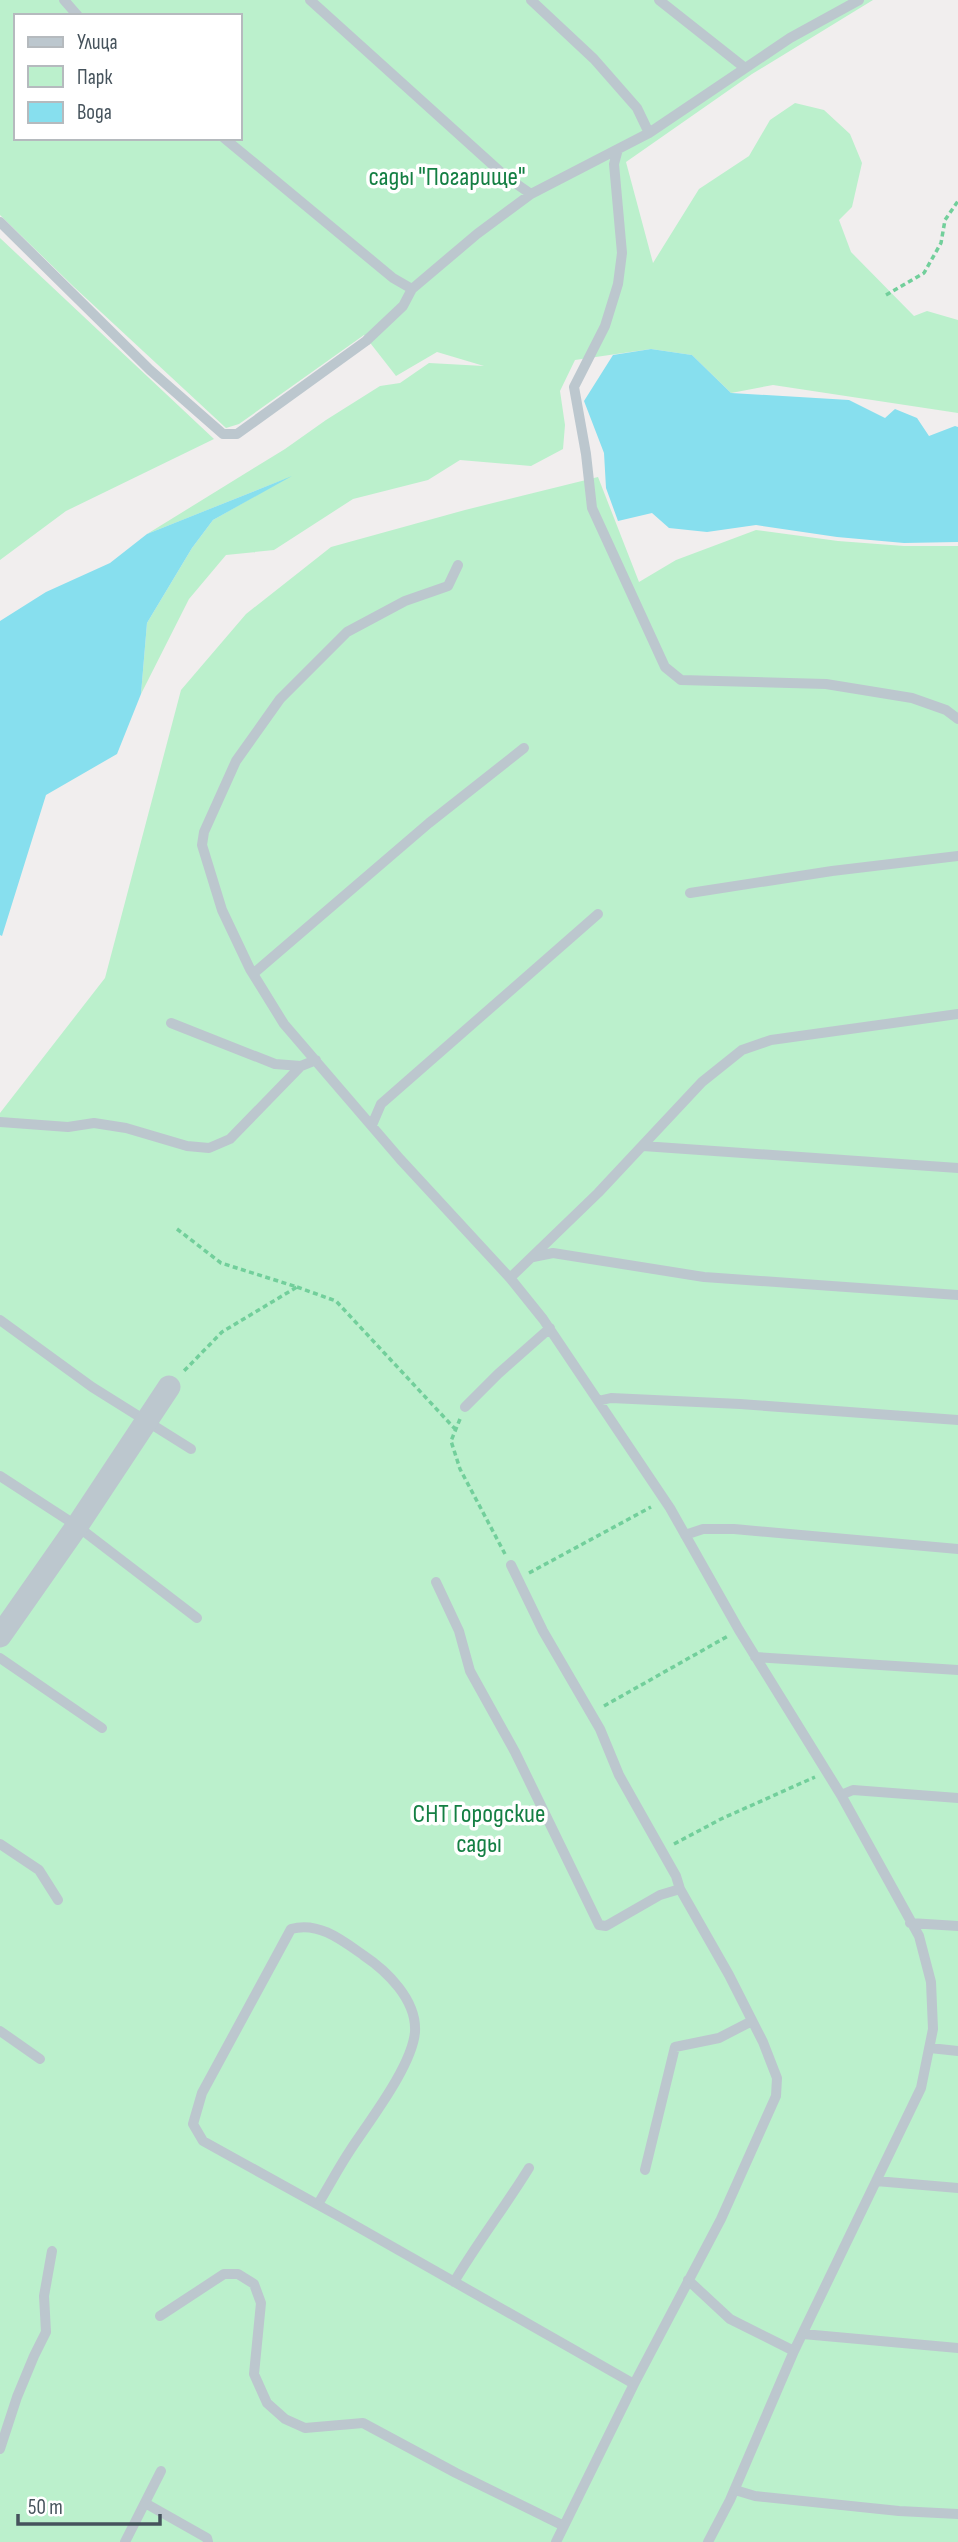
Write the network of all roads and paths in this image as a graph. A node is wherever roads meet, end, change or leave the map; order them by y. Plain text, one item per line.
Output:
1 (64, 0) edge
2 (310, 0) edge
3 (531, 0) edge
4 (659, 0) edge
5 (859, 0) edge
6 (76, 14) edge
7 (745, 68) junction
8 (649, 133) junction
9 (226, 140) edge
10 (618, 149) junction
11 (531, 194) junction
12 (958, 201) edge
13 (0, 222) edge
14 (412, 289) junction
15 (886, 295) dead end
16 (458, 565) dead end
17 (958, 719) edge
18 (524, 748) dead end
19 (958, 856) edge
20 (690, 893) dead end
21 (598, 914) dead end
22 (253, 974) junction
23 (958, 1014) edge
24 (171, 1023) dead end
25 (316, 1060) junction
26 (301, 1066) junction
27 (0, 1122) edge
28 (372, 1125) junction
29 (643, 1146) junction
30 (958, 1168) edge
31 (177, 1229) dead end
32 (533, 1257) junction
33 (510, 1279) junction
34 (297, 1287) junction
35 (958, 1295) edge
36 (0, 1320) edge
37 (550, 1328) junction
38 (169, 1387) joint
39 (598, 1401) junction
40 (465, 1407) joint
41 (147, 1420) junction
42 (958, 1420) edge
43 (456, 1430) junction
44 (191, 1449) dead end
45 (0, 1476) edge
46 (664, 1500) junction
47 (77, 1526) junction
48 (685, 1535) junction
49 (958, 1549) edge
50 (511, 1565) joint
51 (518, 1579) junction
52 (436, 1582) dead end
53 (197, 1618) dead end
54 (739, 1629) junction
55 (0, 1636) edge
56 (755, 1657) junction
57 (0, 1658) edge
58 (958, 1670) edge
59 (591, 1713) junction
60 (102, 1728) dead end
61 (827, 1772) junction
62 (841, 1795) junction
63 (958, 1798) edge
64 (0, 1843) edge
65 (661, 1851) junction
66 (680, 1889) junction
67 (58, 1900) dead end
68 (910, 1923) junction
69 (958, 1926) edge
70 (752, 2021) junction
71 (0, 2031) edge
72 (930, 2048) junction
73 (958, 2051) edge
74 (40, 2059) dead end
75 (528, 2168) dead end
76 (645, 2170) dead end
77 (876, 2181) junction
78 (958, 2188) edge
79 (318, 2204) junction
80 (52, 2251) dead end
81 (688, 2280) junction
82 (454, 2282) junction
83 (159, 2316) dead end
84 (803, 2334) junction
85 (958, 2348) edge
86 (794, 2351) junction
87 (634, 2384) junction
88 (0, 2449) edge
89 (160, 2471) dead end
90 (735, 2490) junction
91 (145, 2503) junction
92 (958, 2514) edge
93 (564, 2526) junction
94 (125, 2542) edge
95 (208, 2542) edge
96 (556, 2542) edge
97 (708, 2542) edge

1 - 6 lane
2 - 11 lane
3 - 8 lane
4 - 7 lane
5 - 7 lane
7 - 8 lane
8 - 10 lane
9 - 14 lane
10 - 11 lane
10 - 17 lane
11 - 14 lane
12 - 15 path
13 - 14 lane
16 - 22 lane
18 - 22 lane
19 - 20 lane
21 - 28 lane
22 - 25 lane
23 - 29 lane
24 - 26 lane
25 - 26 lane
25 - 28 lane
26 - 27 lane
28 - 33 lane
29 - 30 lane
29 - 32 lane
31 - 34 path
32 - 33 lane
32 - 35 lane
33 - 37 lane
34 - 38 path
34 - 43 path
36 - 41 lane
37 - 39 lane
37 - 40 lane
38 - 41 street
39 - 42 lane
39 - 46 lane
40 - 43 path
41 - 44 lane
41 - 47 street
43 - 50 path
45 - 47 lane
46 - 48 lane
46 - 51 path
47 - 53 lane
47 - 55 street
48 - 49 lane
48 - 54 lane
50 - 51 lane
51 - 59 lane
52 - 66 lane
54 - 56 lane
54 - 59 path
56 - 58 lane
56 - 61 lane
57 - 60 lane
59 - 65 lane
61 - 62 lane
61 - 65 path
62 - 63 lane
62 - 68 lane
64 - 67 lane
65 - 66 lane
66 - 70 lane
68 - 69 lane
68 - 72 lane
70 - 76 lane
70 - 81 lane
71 - 74 lane
72 - 73 lane
72 - 77 lane
75 - 82 lane
77 - 78 lane
77 - 84 lane
79 - 79 lane
79 - 82 lane
80 - 88 lane
81 - 86 lane
81 - 87 lane
82 - 87 lane
83 - 93 lane
84 - 85 lane
84 - 86 lane
86 - 90 lane
87 - 93 lane
89 - 91 lane
90 - 92 lane
90 - 97 lane
91 - 94 lane
91 - 95 lane
93 - 96 lane

